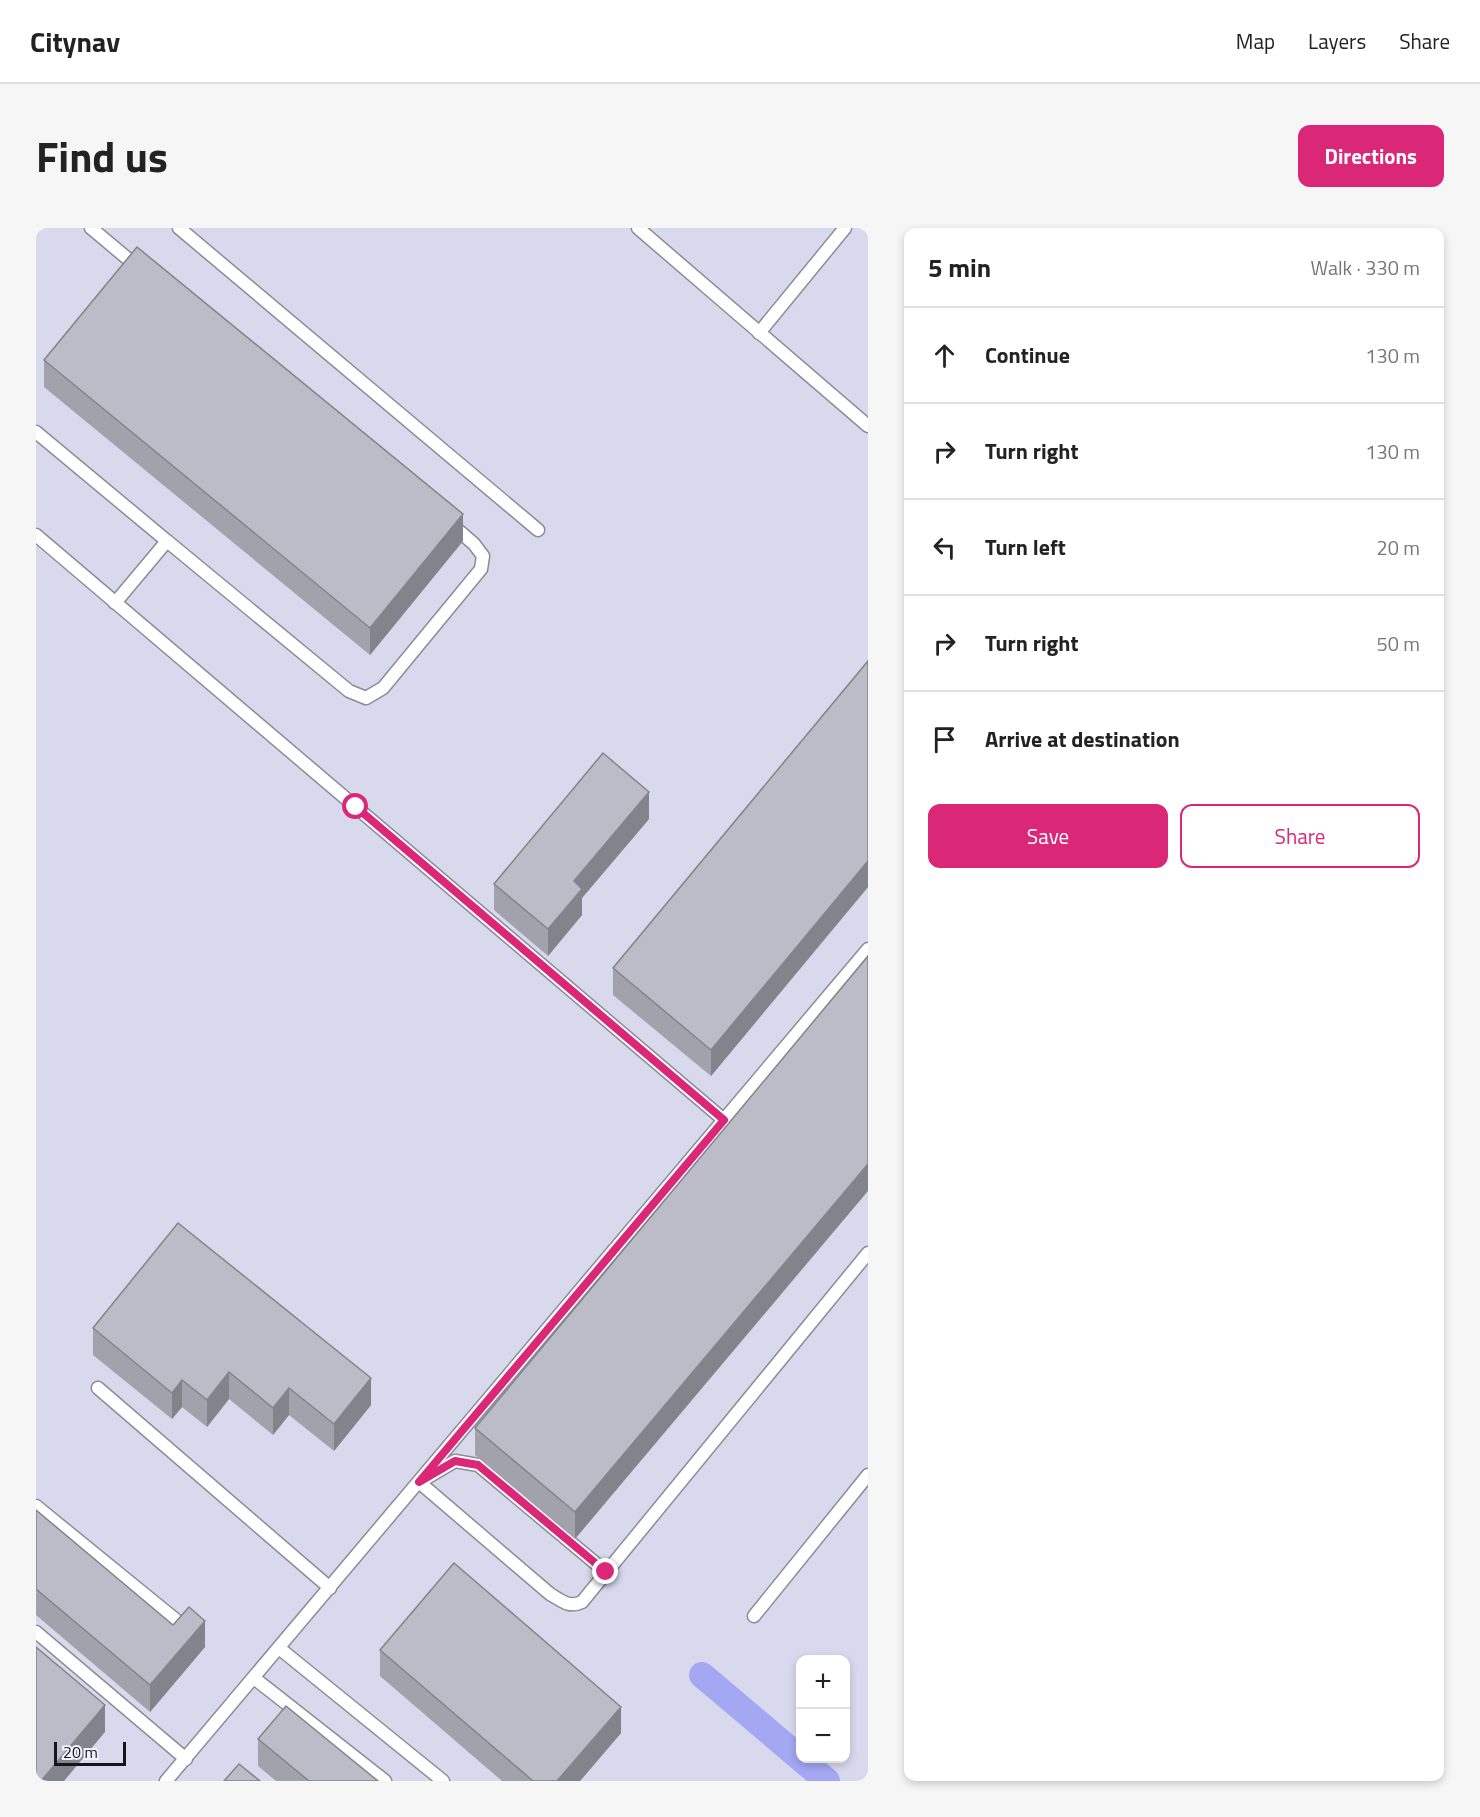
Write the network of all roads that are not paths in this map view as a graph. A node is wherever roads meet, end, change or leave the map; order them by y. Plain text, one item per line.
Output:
1 (91, 228) edge
2 (179, 228) edge
3 (638, 228) edge
4 (846, 228) edge
5 (153, 280) edge
6 (759, 333) junction
7 (868, 426) edge
8 (36, 432) edge
9 (438, 514) edge
10 (538, 530) dead end
11 (36, 536) edge
12 (167, 540) junction
13 (115, 603) junction
14 (868, 949) edge
15 (724, 1120) junction
16 (868, 1253) edge
17 (98, 1389) dead end
18 (868, 1475) edge
19 (419, 1482) junction
20 (36, 1506) edge
21 (606, 1572) junction
22 (330, 1588) junction
23 (754, 1616) dead end
24 (176, 1620) edge
25 (36, 1632) edge
26 (279, 1648) junction
27 (254, 1678) junction
28 (186, 1759) junction
29 (166, 1781) edge
30 (385, 1781) edge
31 (443, 1781) edge

1 - 5 lane
2 - 10 lane
3 - 6 lane
4 - 6 lane
6 - 7 lane
8 - 12 lane
9 - 12 lane
11 - 13 lane
12 - 13 lane
13 - 15 lane
14 - 15 lane
15 - 19 lane
16 - 21 lane
17 - 22 lane
18 - 23 lane
19 - 21 lane
19 - 21 lane
19 - 22 lane
20 - 24 lane
22 - 26 lane
25 - 28 lane
26 - 27 lane
26 - 31 lane
27 - 28 lane
27 - 30 lane
28 - 29 lane

